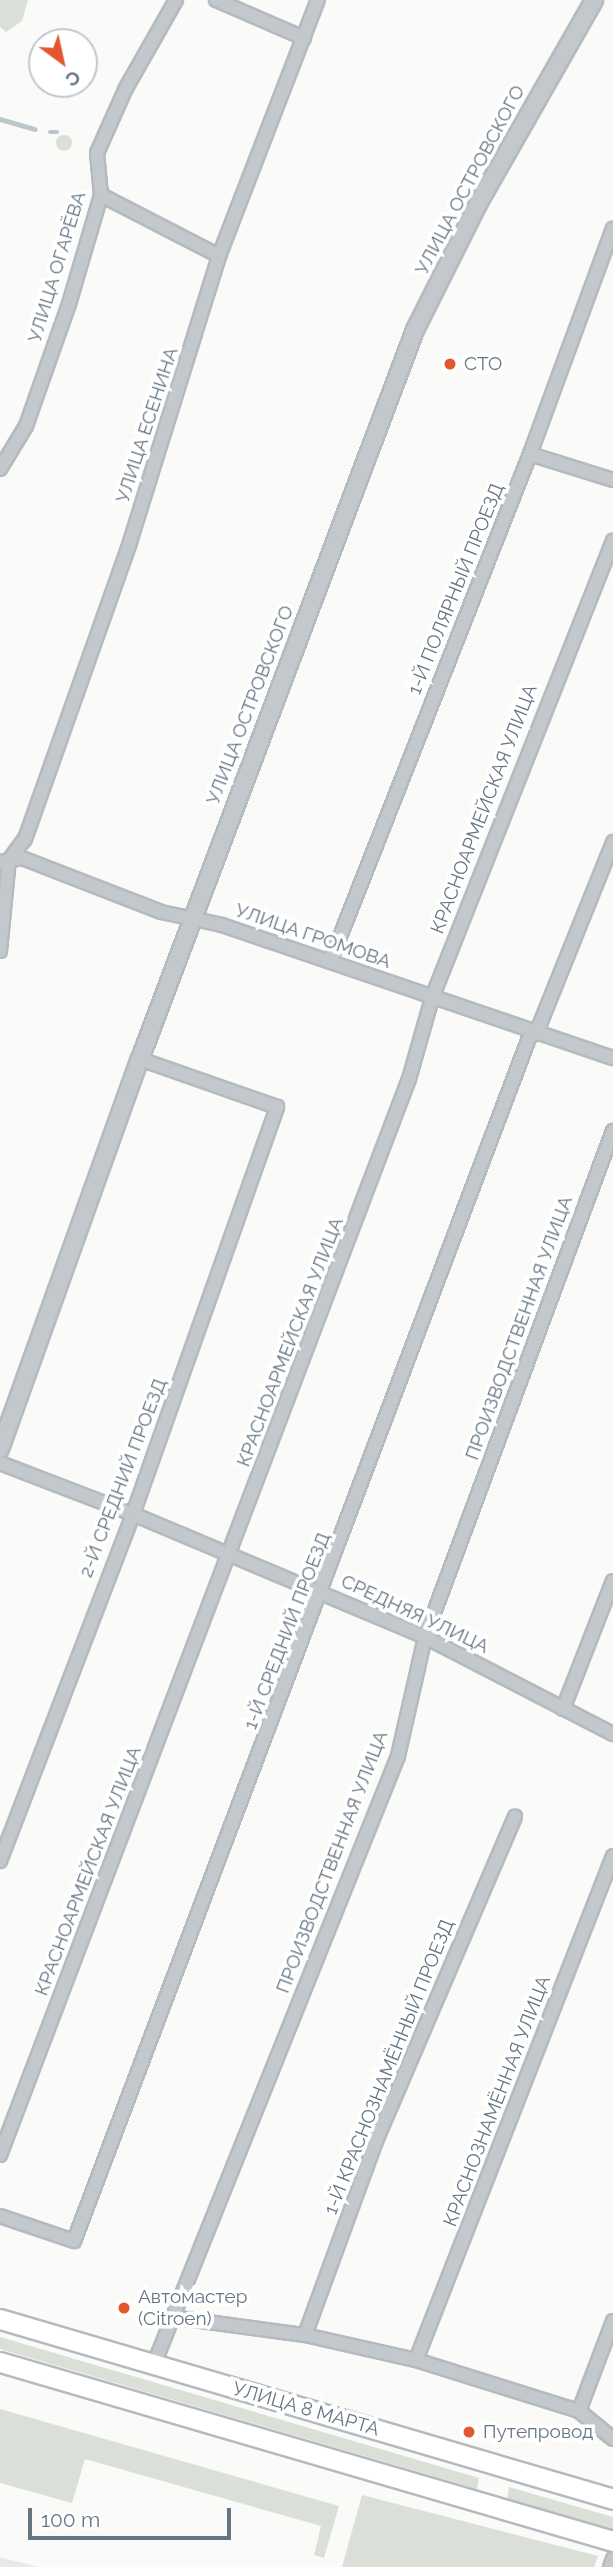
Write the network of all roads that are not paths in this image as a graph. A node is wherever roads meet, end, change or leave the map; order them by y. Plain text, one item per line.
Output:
1 (177, 0) edge
2 (215, 0) edge
3 (318, 0) edge
4 (594, 0) edge
5 (304, 38) junction
6 (101, 195) junction
7 (613, 229) edge
8 (219, 256) junction
9 (530, 454) junction
10 (0, 469) edge
11 (613, 480) edge
12 (613, 541) edge
13 (613, 842) edge
14 (4, 861) edge
15 (192, 916) junction
16 (0, 951) edge
17 (330, 962) junction
18 (432, 998) junction
19 (534, 1034) junction
20 (613, 1058) edge
21 (140, 1059) junction
22 (613, 1131) edge
23 (0, 1449) edge
24 (0, 1463) edge
25 (133, 1514) junction
26 (230, 1555) junction
27 (613, 1581) edge
28 (323, 1593) junction
29 (425, 1637) junction
30 (564, 1709) junction
31 (613, 1734) edge
32 (515, 1816) dead end
33 (613, 1856) edge
34 (0, 1861) edge
35 (0, 2155) edge
36 (0, 2216) edge
37 (171, 2317) junction
38 (0, 2319) edge
39 (613, 2321) edge
40 (305, 2335) junction
41 (600, 2347) junction
42 (613, 2353) edge
43 (416, 2360) junction
44 (0, 2362) edge
45 (154, 2364) junction
46 (579, 2411) junction
47 (613, 2440) edge
48 (613, 2499) edge
49 (613, 2540) edge
50 (613, 2559) edge
51 (610, 2567) edge

1 - 6 street, УЛИЦА ОГАРЁВА
2 - 5 street
3 - 5 street, УЛИЦА ЕСЕНИНА
4 - 15 street, УЛИЦА ОСТРОВСКОГО
5 - 8 street, УЛИЦА ЕСЕНИНА
6 - 8 street
6 - 10 street, УЛИЦА ОГАРЁВА
7 - 9 street, 1-Й ПОЛЯРНЫЙ ПРОЕЗД
8 - 14 street, УЛИЦА ЕСЕНИНА
9 - 11 street
9 - 17 street, 1-Й ПОЛЯРНЫЙ ПРОЕЗД
12 - 18 street, КРАСНОАРМЕЙСКАЯ УЛИЦА
13 - 19 street, 1-Й СРЕДНИЙ ПРОЕЗД
14 - 15 street, УЛИЦА ГРОМОВА
14 - 16 street
15 - 17 street, УЛИЦА ГРОМОВА
15 - 21 street, УЛИЦА ОСТРОВСКОГО
17 - 18 street, УЛИЦА ГРОМОВА
18 - 19 street, УЛИЦА ГРОМОВА
18 - 26 street, КРАСНОАРМЕЙСКАЯ УЛИЦА
19 - 20 street, УЛИЦА ГРОМОВА
19 - 28 street, 1-Й СРЕДНИЙ ПРОЕЗД
21 - 23 street, УЛИЦА ОСТРОВСКОГО
21 - 25 street, 2-Й СРЕДНИЙ ПРОЕЗД
22 - 29 street, ПРОИЗВОДСТВЕННАЯ УЛИЦА
24 - 25 street, СРЕДНЯЯ УЛИЦА
25 - 26 street, СРЕДНЯЯ УЛИЦА
25 - 34 street, 2-Й СРЕДНИЙ ПРОЕЗД
26 - 28 street, СРЕДНЯЯ УЛИЦА
26 - 35 street, КРАСНОАРМЕЙСКАЯ УЛИЦА
27 - 30 street
28 - 29 street, СРЕДНЯЯ УЛИЦА
28 - 36 street, 1-Й СРЕДНИЙ ПРОЕЗД
29 - 30 street, СРЕДНЯЯ УЛИЦА
29 - 37 street, ПРОИЗВОДСТВЕННАЯ УЛИЦА
30 - 31 street, СРЕДНЯЯ УЛИЦА
32 - 40 street, 1-Й КРАСНОЗНАМЁННЫЙ ПРОЕЗД
33 - 43 street, КРАСНОЗНАМЁННАЯ УЛИЦА
37 - 40 street
37 - 45 street, ПРОИЗВОДСТВЕННАЯ УЛИЦА
38 - 45 main road, УЛИЦА 8 МАРТА
39 - 41 street
40 - 43 street
41 - 42 street
41 - 46 street
43 - 46 street
44 - 49 main road, УЛИЦА 8 МАРТА
45 - 48 main road, УЛИЦА 8 МАРТА
46 - 47 street
50 - 51 street

